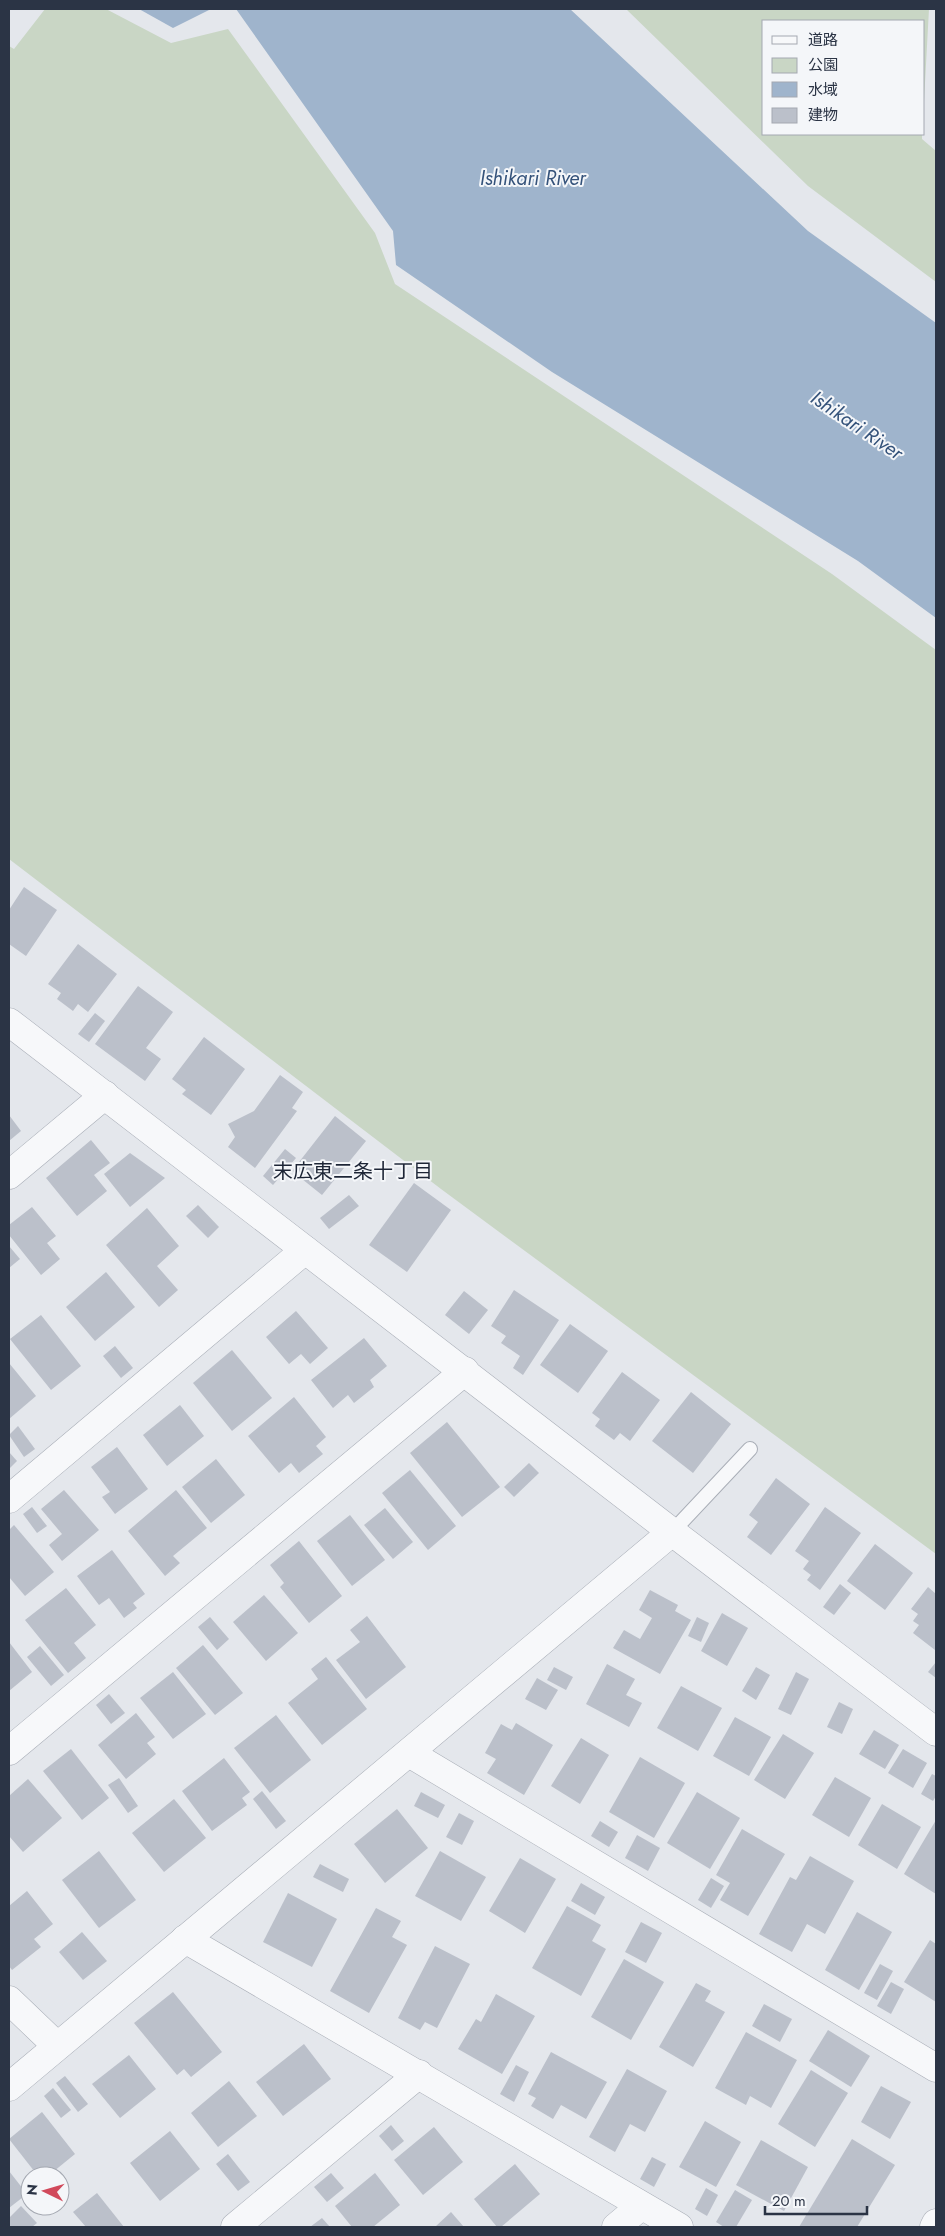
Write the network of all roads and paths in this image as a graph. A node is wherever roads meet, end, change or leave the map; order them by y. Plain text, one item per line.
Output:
1 (9, 1022) edge
2 (105, 1096) junction
3 (9, 1175) edge
4 (305, 1250) junction
5 (465, 1371) junction
6 (750, 1449) dead end
7 (9, 1499) edge
8 (672, 1532) junction
9 (936, 1732) edge
10 (9, 1751) edge
11 (408, 1752) junction
12 (185, 1939) junction
13 (9, 2000) edge
14 (57, 2046) junction
15 (936, 2068) edge
16 (419, 2074) junction
17 (9, 2087) edge
18 (641, 2206) junction
19 (936, 2223) edge
20 (235, 2227) edge
21 (616, 2227) edge
22 (679, 2227) edge
23 (934, 2227) edge

1 - 2 street
2 - 3 street
2 - 4 street
4 - 5 street
4 - 7 street
5 - 8 street
5 - 10 street
6 - 8 lane
8 - 9 street
8 - 11 street
11 - 12 street
11 - 15 street
12 - 14 street
12 - 16 street
13 - 14 street
14 - 17 street
16 - 18 street
16 - 20 street
18 - 21 street
18 - 22 street
19 - 23 street

